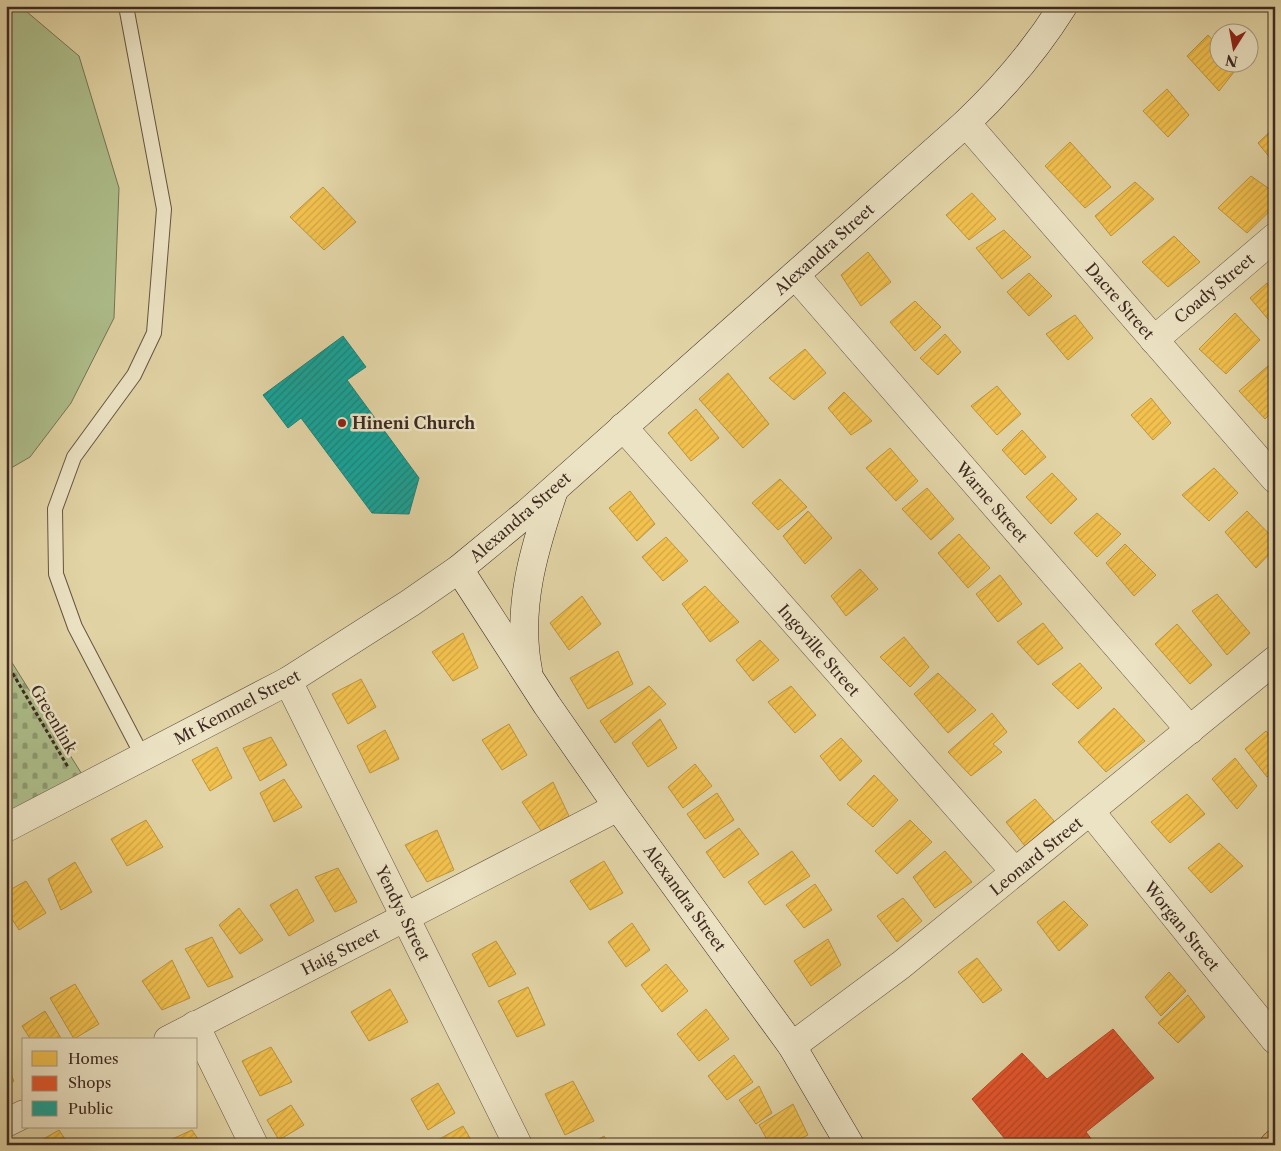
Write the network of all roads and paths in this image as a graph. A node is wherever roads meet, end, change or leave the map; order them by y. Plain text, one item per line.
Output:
1 (126, 6) edge
2 (1063, 6) edge
3 (966, 123) junction
4 (1275, 237) edge
5 (795, 275) junction
6 (1154, 340) junction
7 (623, 427) junction
8 (1275, 479) edge
9 (554, 488) junction
10 (459, 569) junction
11 (1275, 660) edge
12 (6, 662) edge
13 (529, 677) junction
14 (288, 681) junction
15 (1190, 730) junction
16 (143, 757) junction
17 (80, 789) junction
18 (618, 807) junction
19 (1090, 811) junction
20 (6, 828) edge
21 (1015, 872) junction
22 (405, 917) junction
23 (195, 1026) junction
24 (172, 1038) edge
25 (1275, 1040) edge
26 (792, 1046) junction
27 (22, 1115) edge
28 (6, 1123) edge
29 (254, 1145) edge
30 (518, 1145) edge
31 (850, 1145) edge

1 - 16 lane
2 - 3 street, Alexandra Street
3 - 5 street, Alexandra Street
3 - 6 street, Dacre Street
4 - 6 street, Coady Street
5 - 7 street, Alexandra Street
5 - 15 street, Warne Street
6 - 8 street, Dacre Street
7 - 9 street, Alexandra Street
7 - 21 street, Ingoville Street
9 - 10 street, Alexandra Street
9 - 13 street
10 - 13 street, Alexandra Street
10 - 14 street, Mt Kemmel Street
11 - 15 street, Leonard Street
12 - 17 path, Greenlink
13 - 18 street, Alexandra Street
14 - 16 street, Mt Kemmel Street
14 - 22 street, Yendys Street
15 - 19 street, Leonard Street
16 - 17 street, Mt Kemmel Street
17 - 20 street, Mt Kemmel Street
18 - 22 street, Haig Street
18 - 26 street, Alexandra Street
19 - 21 street, Leonard Street
19 - 25 street, Worgan Street
21 - 26 street, Leonard Street
22 - 23 street, Haig Street
22 - 30 street, Yendys Street
23 - 24 street, Haig Street
23 - 29 street
26 - 31 street, Alexandra Street
27 - 28 street

